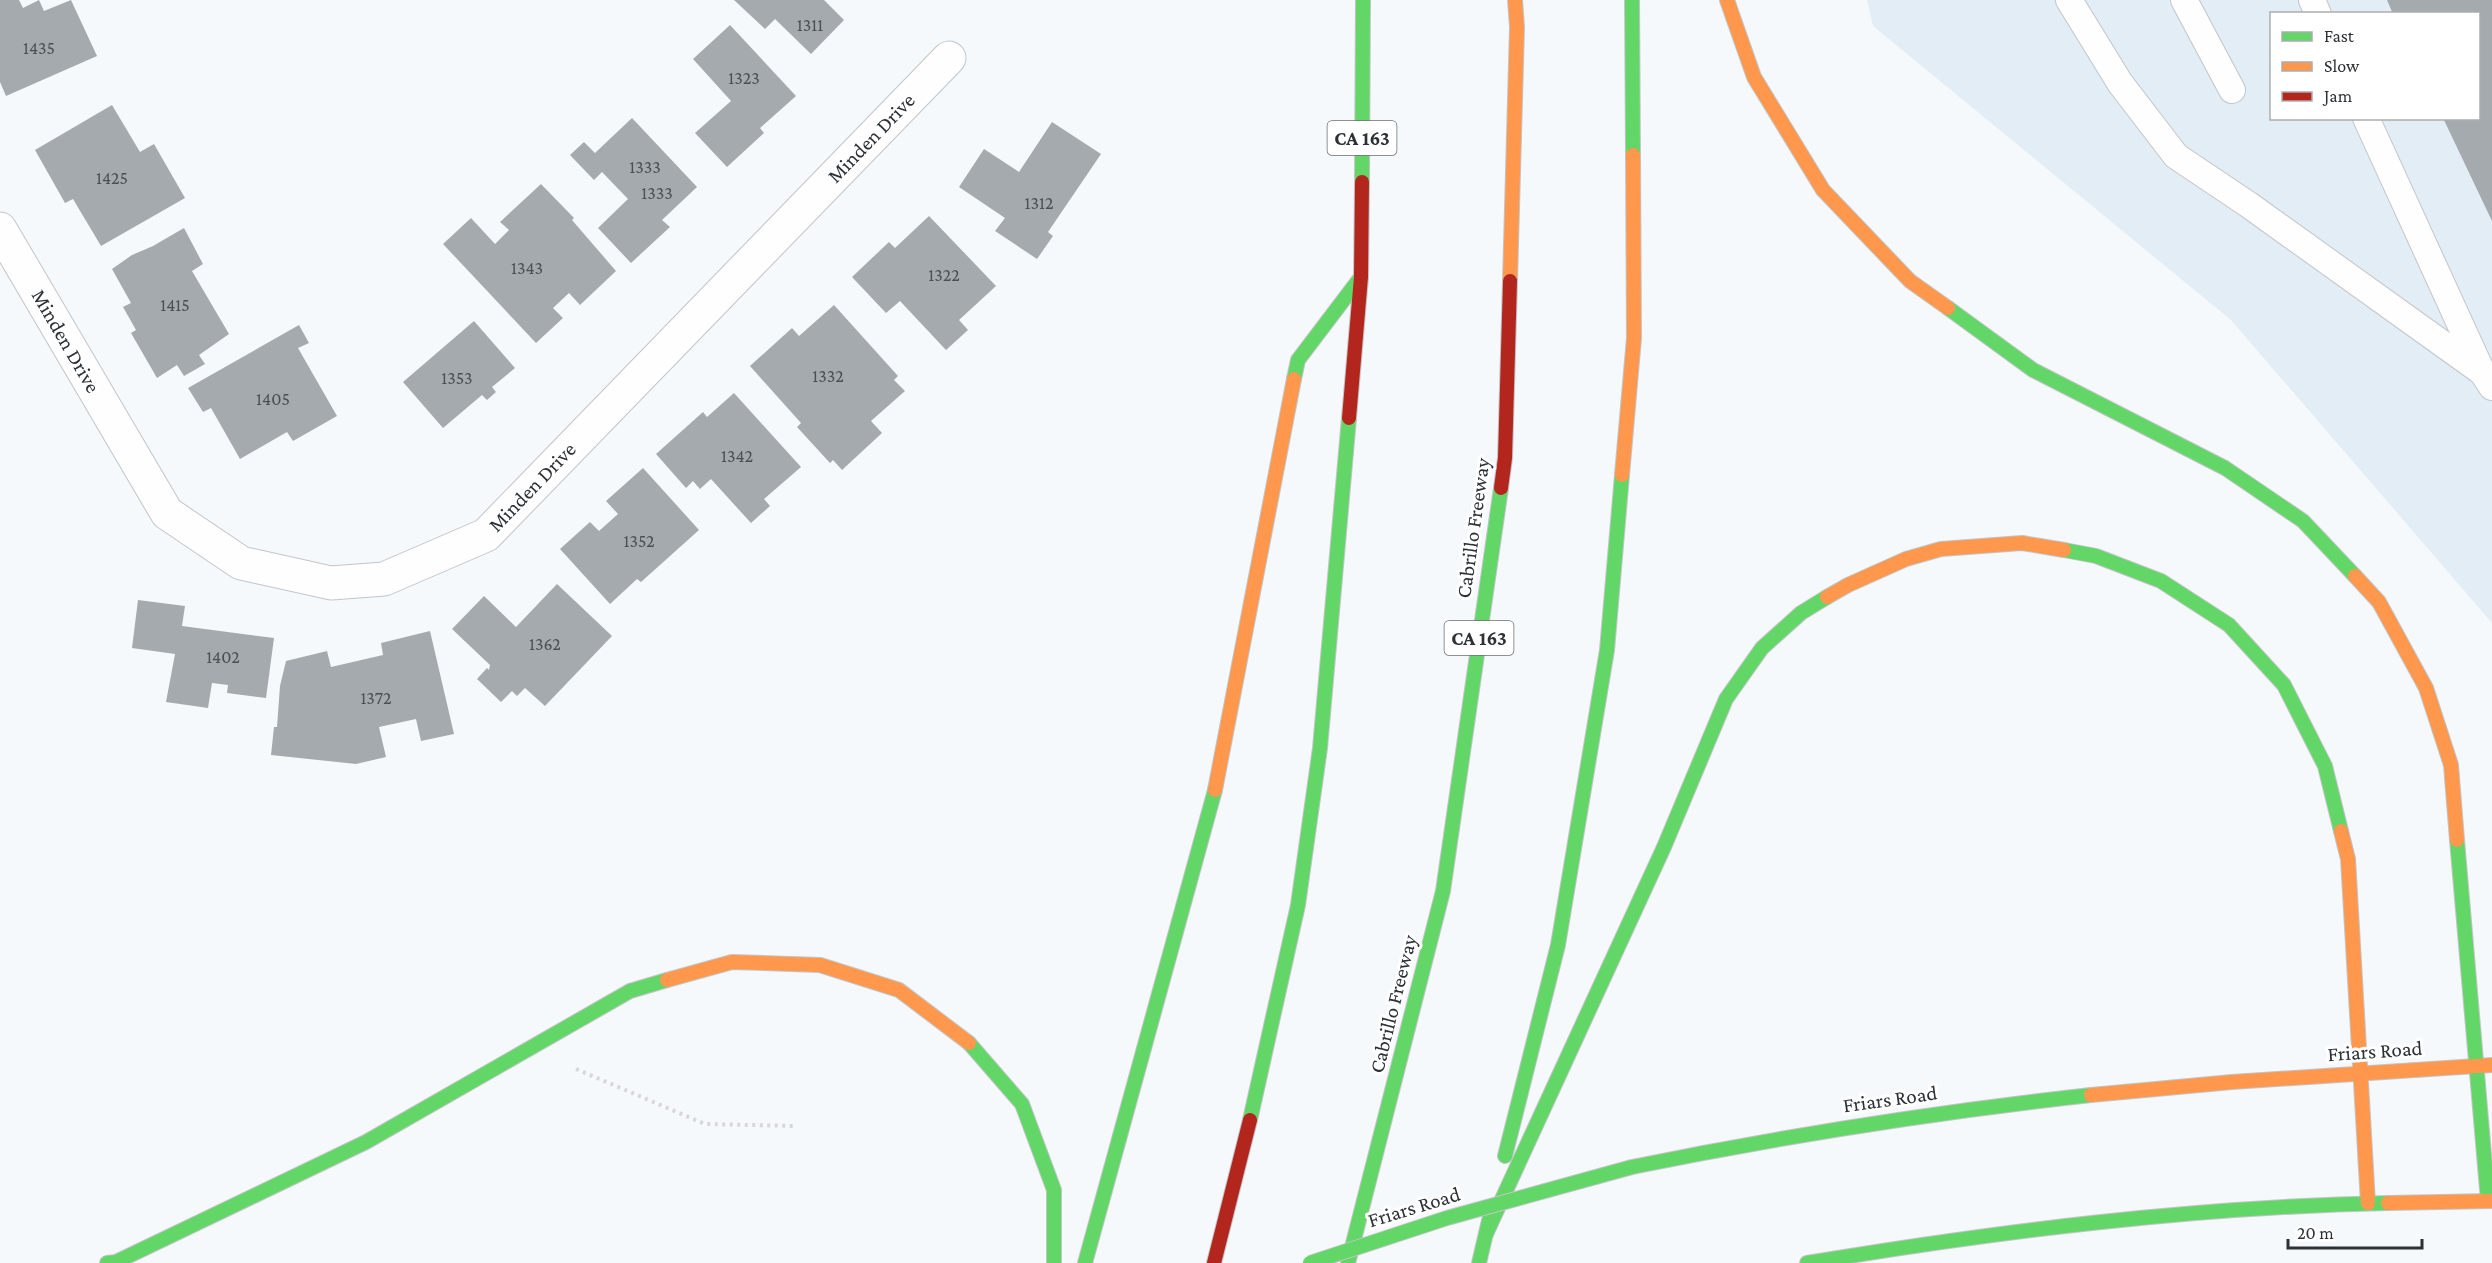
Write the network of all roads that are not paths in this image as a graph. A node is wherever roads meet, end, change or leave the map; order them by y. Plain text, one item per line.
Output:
1 (1362, 0) edge
2 (1515, 0) edge
3 (1632, 0) edge
4 (1726, 0) edge
5 (2069, 0) edge
6 (2184, 0) edge
7 (949, 58) dead end
8 (2232, 90) dead end
9 (2367, 120) edge
10 (0, 229) edge
11 (1361, 277) junction
12 (2487, 379) edge
13 (2492, 1065) edge
14 (2478, 1066) junction
15 (2361, 1072) junction
16 (2490, 1201) edge
17 (2368, 1203) junction
18 (1486, 1234) junction
19 (113, 1263) edge
20 (1054, 1263) edge
21 (1085, 1263) edge
22 (1214, 1263) edge
23 (1310, 1263) edge
24 (1348, 1263) edge
25 (1479, 1263) edge
26 (1806, 1263) edge

1 - 11 highway, CA 163
2 - 24 highway, Cabrillo Freeway / CA 163
3 - 18 highway
4 - 14 highway
5 - 12 lane
6 - 8 lane
7 - 10 street, Minden Drive
9 - 12 lane
11 - 21 highway
11 - 22 highway, CA 163
13 - 14 highway, Friars Road
14 - 15 highway, Friars Road
14 - 16 highway
15 - 17 highway
15 - 18 highway
15 - 23 highway, Friars Road, bridge
16 - 17 highway
17 - 26 highway
18 - 25 highway
19 - 20 highway

